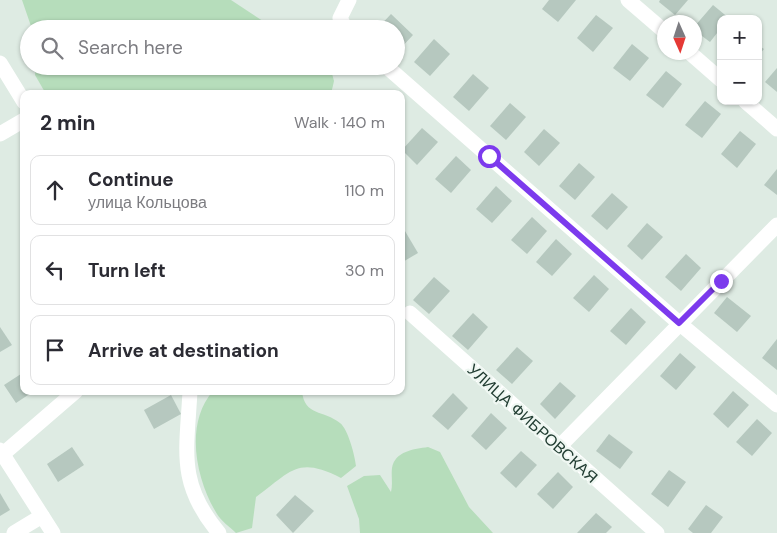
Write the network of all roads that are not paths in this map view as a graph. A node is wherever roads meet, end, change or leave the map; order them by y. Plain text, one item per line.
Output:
1 (349, 0) edge
2 (628, 0) edge
3 (344, 20) edge
4 (657, 25) edge
5 (699, 60) edge
6 (0, 63) edge
7 (396, 75) edge
8 (717, 76) edge
9 (20, 96) edge
10 (750, 105) edge
11 (20, 122) edge
12 (777, 129) edge
13 (0, 134) edge
14 (777, 225) edge
15 (410, 313) dead end
16 (679, 323) junction
17 (71, 395) edge
18 (190, 395) edge
19 (777, 405) edge
20 (559, 446) junction
21 (1, 452) edge
22 (42, 516) junction
23 (14, 533) edge
24 (53, 533) edge
25 (219, 533) edge
26 (657, 533) edge

1 - 3 street
2 - 4 street
5 - 8 street
6 - 9 street
7 - 16 street
10 - 12 street
11 - 13 street
14 - 16 street
15 - 20 street, УЛИЦА ФИБРОВСКАЯ
16 - 19 street
16 - 20 street
17 - 21 street
18 - 25 street
20 - 26 street, УЛИЦА ФИБРОВСКАЯ
21 - 22 street
22 - 23 street
22 - 24 street

